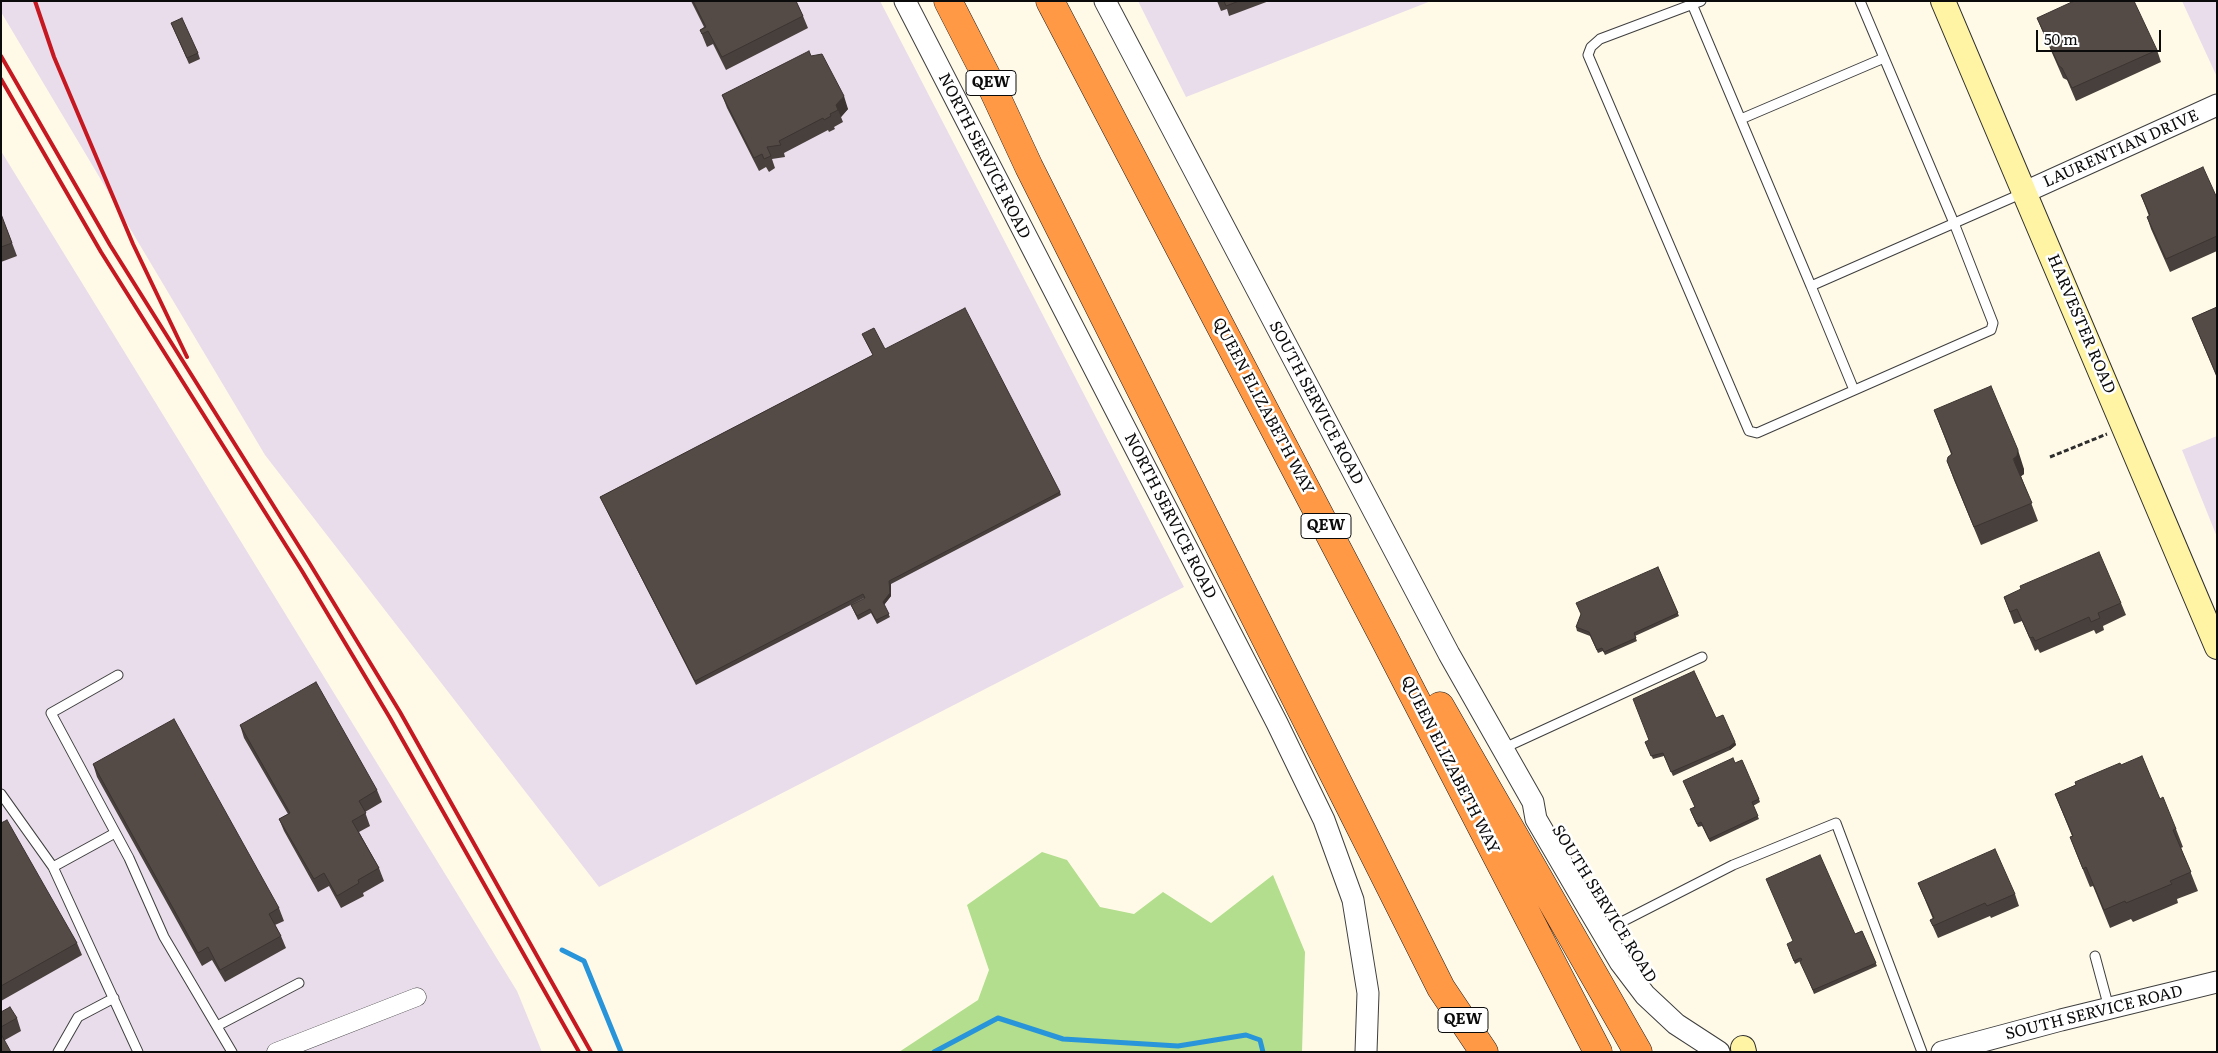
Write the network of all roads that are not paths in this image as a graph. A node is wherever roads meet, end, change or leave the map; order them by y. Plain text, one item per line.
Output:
1 (905, 1) edge
2 (948, 1) edge
3 (1050, 1) edge
4 (1105, 1) edge
5 (1860, 1) edge
6 (1943, 1) edge
7 (1697, 3) edge
8 (1884, 58) junction
9 (2217, 106) edge
10 (1741, 119) junction
11 (2025, 192) junction
12 (1954, 223) junction
13 (1811, 286) junction
14 (1854, 390) junction
15 (1385, 640) junction
16 (2217, 648) edge
17 (1702, 657) dead end
18 (118, 675) dead end
19 (1502, 749) junction
20 (1, 794) edge
21 (115, 833) junction
22 (53, 867) junction
23 (1608, 928) junction
24 (2095, 956) dead end
25 (2217, 982) edge
26 (298, 983) dead end
27 (1441, 988) junction
28 (417, 997) dead end
29 (114, 998) junction
30 (2109, 1008) junction
31 (217, 1026) junction
32 (1746, 1051) edge
33 (58, 1052) edge
34 (138, 1052) edge
35 (232, 1052) edge
36 (276, 1052) edge
37 (1366, 1052) edge
38 (1473, 1052) edge
39 (1484, 1052) edge
40 (1598, 1052) edge
41 (1638, 1052) edge
42 (1719, 1052) edge
43 (1922, 1052) edge
44 (1942, 1052) edge

1 - 37 street, NORTH SERVICE ROAD
2 - 27 highway, QEW
3 - 15 highway, QUEEN ELIZABETH WAY / QEW
4 - 19 street, SOUTH SERVICE ROAD
5 - 8 lane
6 - 11 main road, HARVESTER ROAD
7 - 10 lane
7 - 14 lane
8 - 10 lane
8 - 12 lane
9 - 11 street, LAURENTIAN DRIVE
10 - 13 lane
11 - 12 lane
11 - 16 main road, HARVESTER ROAD
12 - 13 lane
12 - 14 lane
13 - 14 lane
15 - 40 highway, QUEEN ELIZABETH WAY / QEW
15 - 41 highway
17 - 19 lane
18 - 21 lane
19 - 23 street, SOUTH SERVICE ROAD
20 - 22 lane
21 - 22 lane
21 - 31 lane
22 - 29 lane
23 - 32 street, SOUTH SERVICE ROAD
23 - 42 street, SOUTH SERVICE ROAD
23 - 43 lane
24 - 30 lane
25 - 30 street, SOUTH SERVICE ROAD
26 - 31 lane
27 - 38 highway
27 - 39 highway, QEW
28 - 36 street
29 - 33 lane
29 - 34 lane
30 - 44 street, SOUTH SERVICE ROAD
31 - 35 lane

